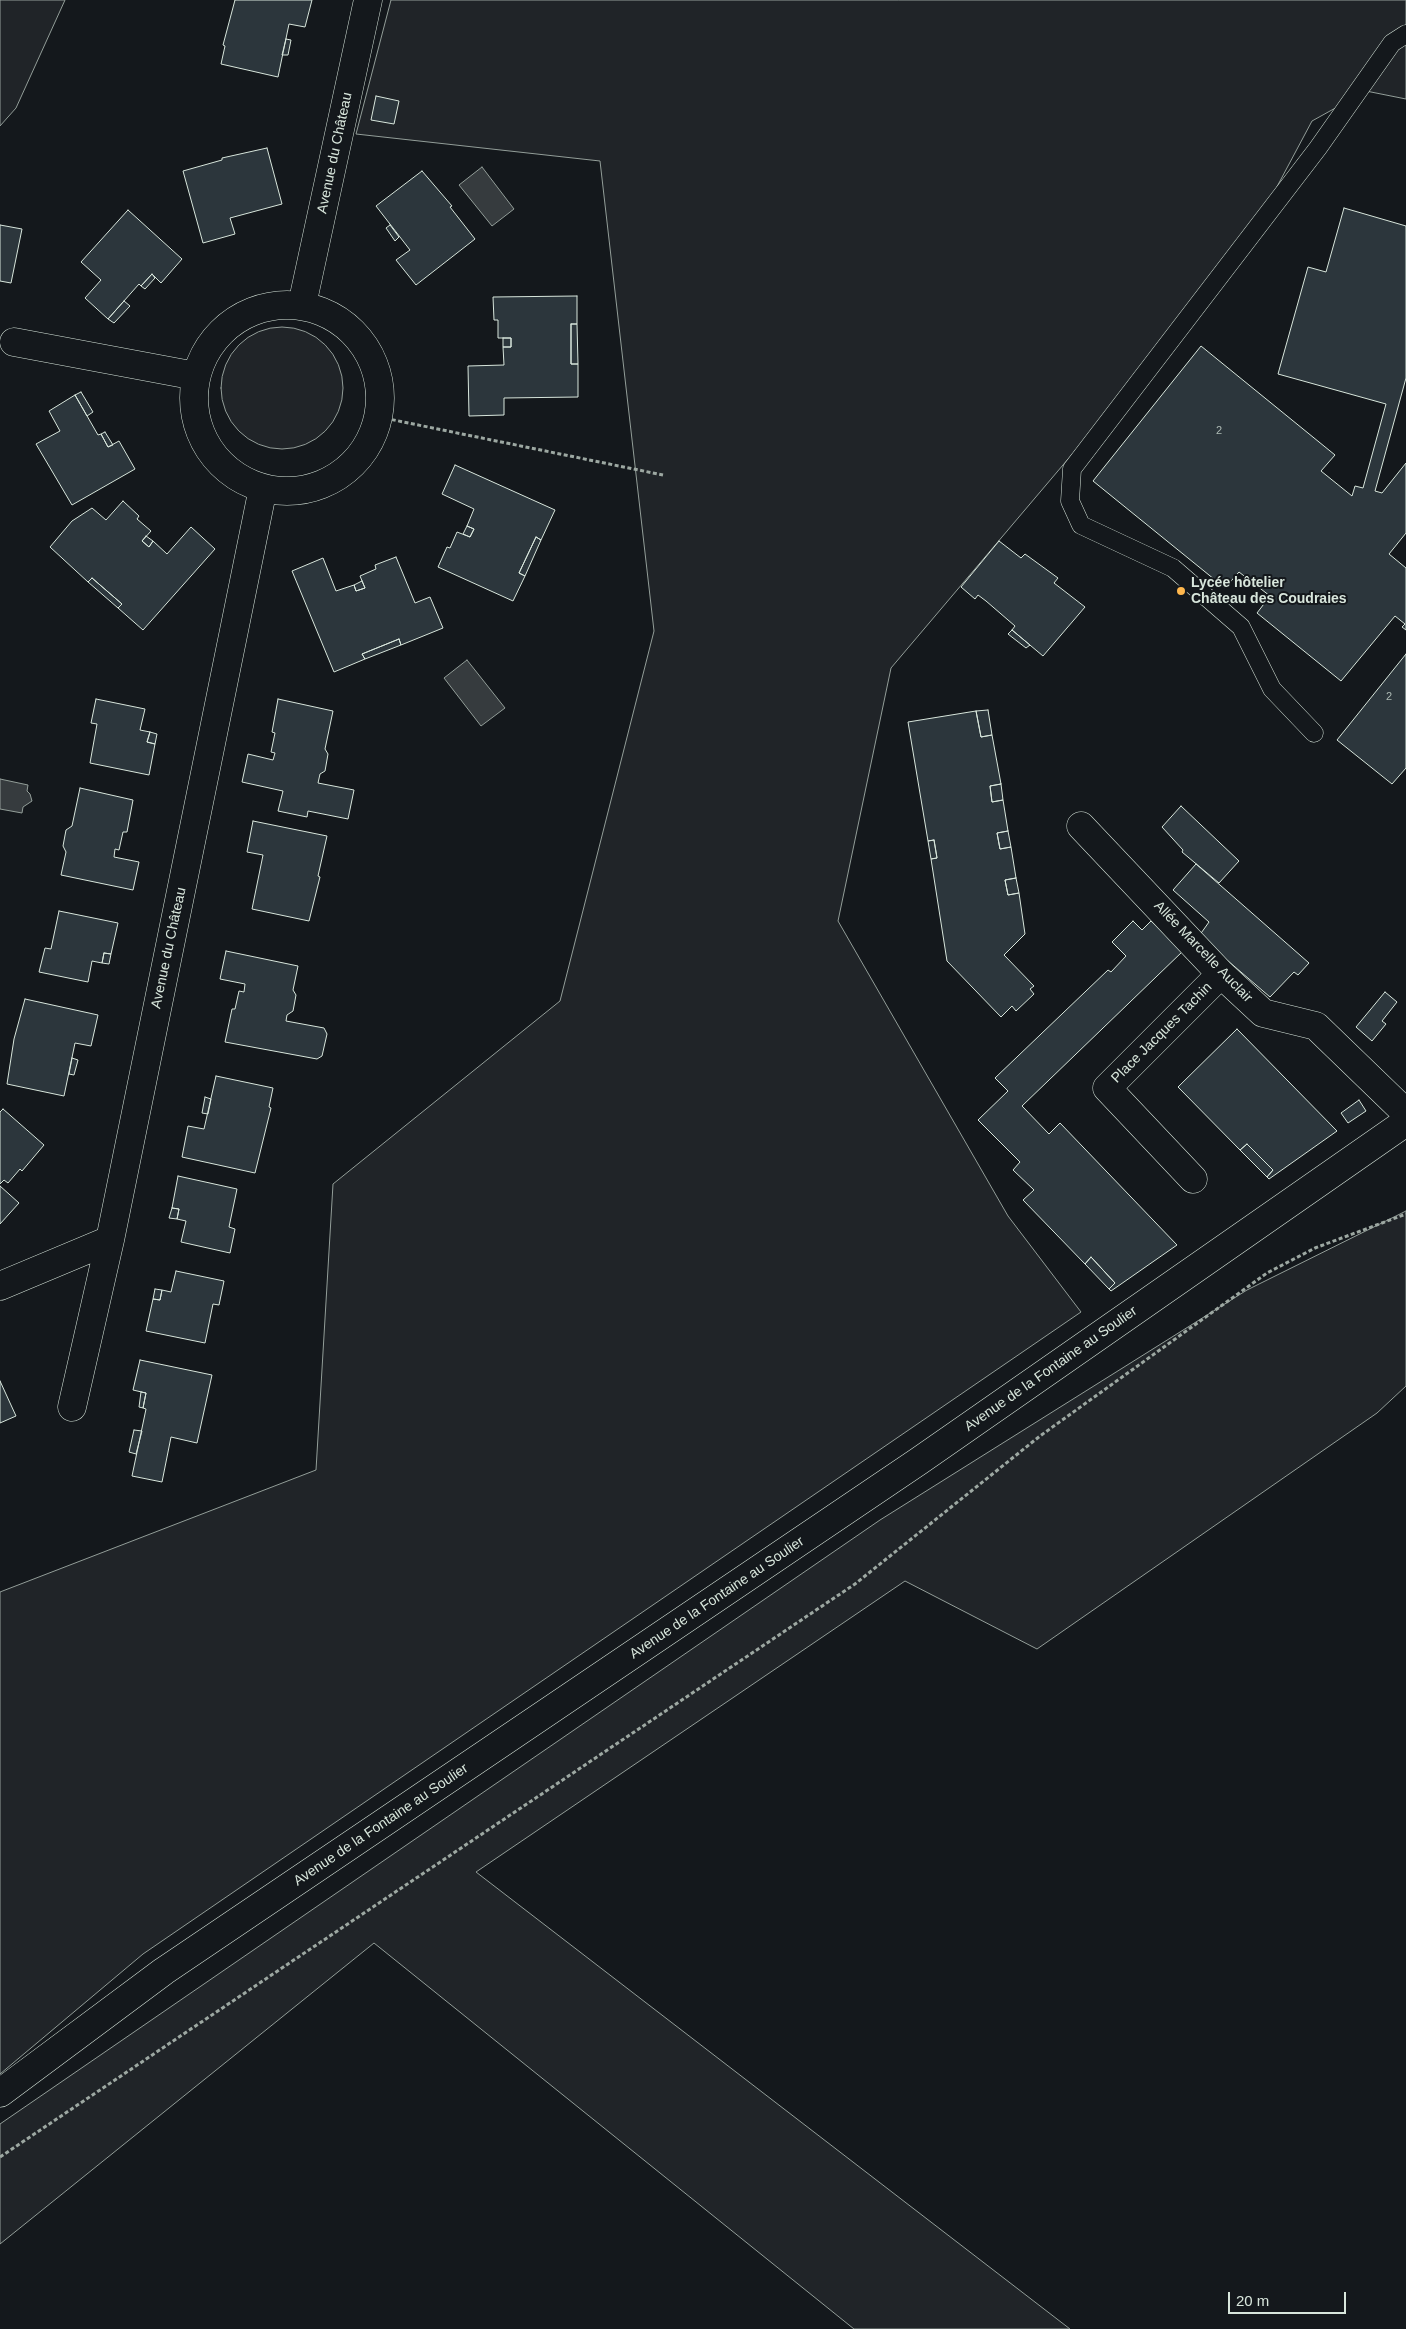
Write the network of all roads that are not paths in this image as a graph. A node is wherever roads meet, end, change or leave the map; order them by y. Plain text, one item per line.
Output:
1 (368, 0) edge
2 (1406, 34) edge
3 (302, 305) junction
4 (14, 342) dead end
5 (196, 376) junction
6 (263, 488) junction
7 (1314, 733) dead end
8 (1082, 826) dead end
9 (1221, 974) junction
10 (1406, 1113) edge
11 (1406, 1122) edge
12 (1193, 1179) dead end
13 (110, 1240) junction
14 (0, 1286) edge
15 (72, 1407) dead end
16 (27, 2074) junction
17 (0, 2093) edge
18 (0, 2099) edge

1 - 3 street, Avenue du Château
2 - 7 lane
3 - 5 street
3 - 6 street
4 - 5 street
5 - 6 street
6 - 13 street, Avenue du Château
8 - 9 street, Allée Marcelle Auclair
9 - 10 street, Allée Marcelle Auclair
9 - 12 street, Place Jacques Tachin
11 - 16 street, Avenue de la Fontaine au Soulier
13 - 14 street
13 - 15 street, Avenue du Château
16 - 17 street, Avenue de la Fontaine au Soulier
16 - 18 street, Avenue de la Fontaine au Soulier

